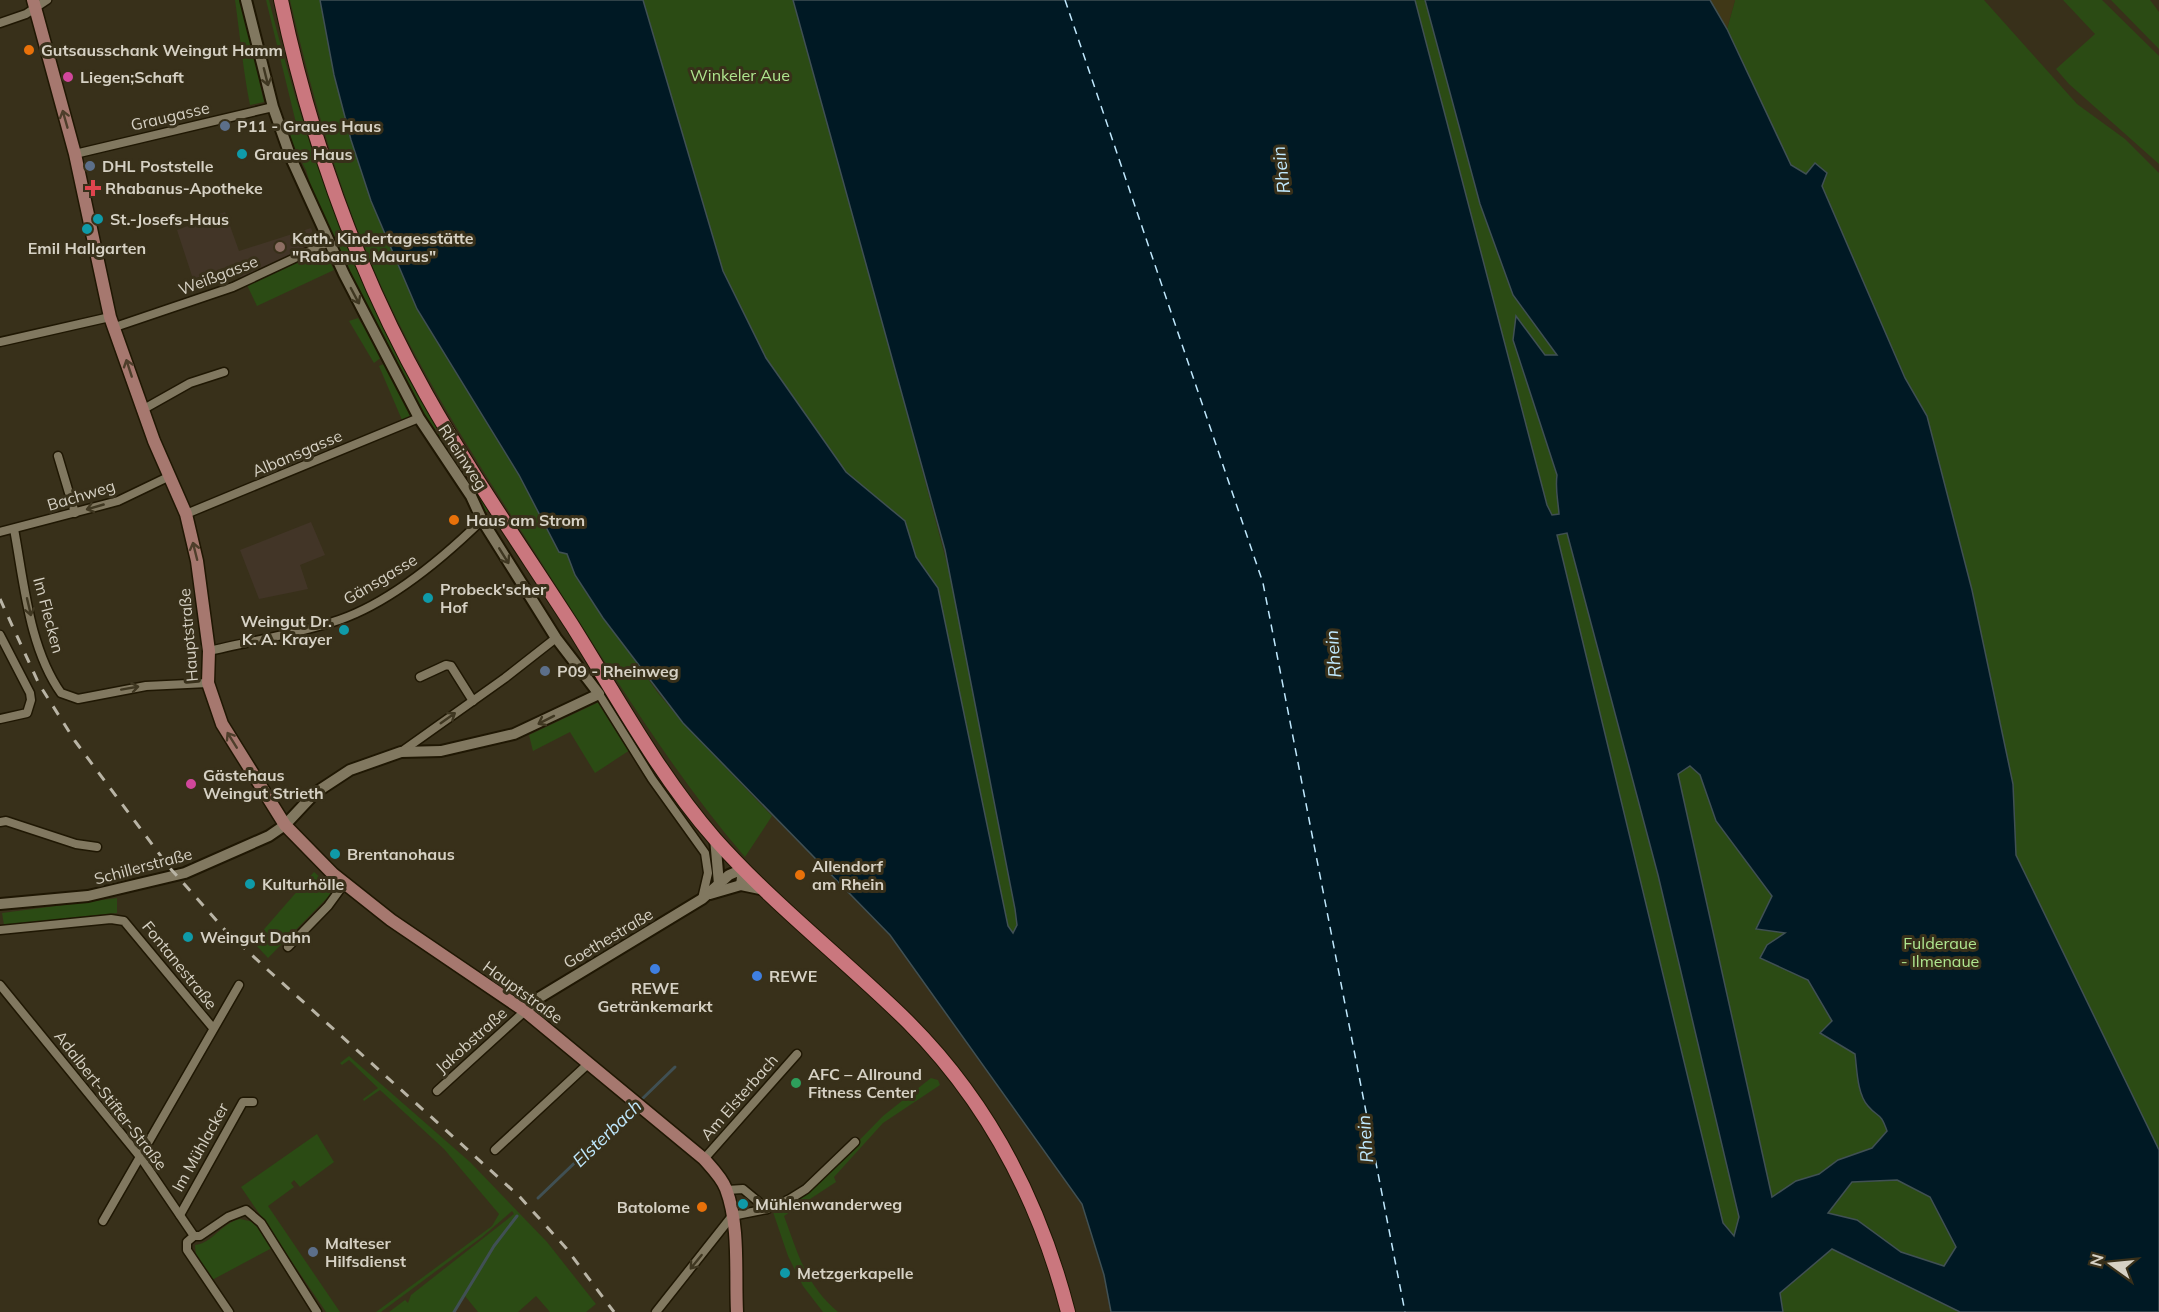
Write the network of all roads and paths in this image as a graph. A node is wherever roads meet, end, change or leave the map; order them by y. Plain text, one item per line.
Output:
1 (47, 0) edge
2 (246, 0) edge
3 (281, 0) edge
4 (34, 3) edge
5 (0, 23) edge
6 (273, 107) junction
7 (75, 154) junction
8 (329, 242) junction
9 (113, 322) junction
10 (0, 342) edge
11 (224, 372) dead end
12 (142, 410) junction
13 (419, 418) junction
14 (58, 456) dead end
15 (168, 477) junction
16 (75, 513) junction
17 (186, 514) junction
18 (482, 520) junction
19 (14, 529) junction
20 (0, 532) edge
21 (0, 634) edge
22 (556, 638) junction
23 (209, 651) junction
24 (420, 677) dead end
25 (208, 683) junction
26 (598, 694) junction
27 (472, 701) junction
28 (0, 719) edge
29 (401, 752) junction
30 (0, 822) edge
31 (285, 825) junction
32 (715, 838) junction
33 (98, 848) dead end
34 (744, 868) junction
35 (344, 884) junction
36 (719, 884) junction
37 (741, 885) junction
38 (766, 890) junction
39 (706, 896) junction
40 (0, 904) edge
41 (0, 930) edge
42 (288, 947) dead end
43 (0, 985) edge
44 (239, 985) dead end
45 (525, 1011) junction
46 (213, 1028) junction
47 (797, 1054) dead end
48 (589, 1063) junction
49 (437, 1091) dead end
50 (253, 1102) dead end
51 (855, 1143) dead end
52 (495, 1150) dead end
53 (141, 1158) junction
54 (704, 1159) junction
55 (727, 1190) junction
56 (767, 1209) junction
57 (180, 1215) junction
58 (732, 1216) junction
59 (103, 1221) dead end
60 (194, 1236) junction
61 (229, 1312) edge
62 (316, 1312) edge
63 (656, 1312) edge
64 (737, 1312) edge
65 (1068, 1312) edge

1 - 4 street
2 -> 6 street, Rheinweg
3 - 32 main road
4 - 5 street
7 -> 4 main road, Hauptstraße
6 - 7 street, Graugasse
6 - 8 street, Rheinweg
7 - 9 main road, Hauptstraße
8 - 9 street, Weißgasse
8 -> 13 street, Rheinweg
9 - 10 street, Weißgasse
12 -> 9 main road, Hauptstraße
11 - 12 street
12 - 15 main road, Hauptstraße
13 - 17 street, Albansgasse
13 - 18 street, Rheinweg
14 - 16 street
15 -> 16 street, Bachweg
15 - 17 main road, Hauptstraße
16 - 19 street, Bachweg
23 -> 17 main road, Hauptstraße
18 -> 22 street, Rheinweg
18 - 23 street, Gänsgasse
19 - 20 street, Bachweg
19 -> 25 street, Im Flecken
21 - 28 street
22 - 26 street, Rheinweg
22 - 27 street
23 - 25 main road, Hauptstraße
24 - 27 street
31 -> 25 main road, Hauptstraße
26 -> 29 street
26 - 39 street, Rheinweg
29 -> 27 street
29 - 31 street
30 - 33 street
31 - 35 main road, Hauptstraße
31 - 40 street, Schillerstraße
32 - 34 main road
32 - 36 street
34 - 36 street
34 - 37 street
34 - 38 main road
35 - 42 street
35 - 45 main road, Hauptstraße
36 - 39 street
37 - 38 street
37 - 39 street
38 - 65 main road
39 - 45 street, Goethestraße
41 - 46 street, Fontanestraße
43 - 53 street, Adalbert-Stifter-Straße
44 - 46 street
45 - 48 main road, Hauptstraße
45 - 49 street, Jakobstraße
46 - 53 street
47 - 54 street, Am Elsterbach
48 - 52 street
48 - 54 main road, Hauptstraße
50 - 57 street, Im Mühlacker
51 - 56 street
53 - 57 street, Adalbert-Stifter-Straße
53 - 59 street
54 - 55 main road, Hauptstraße
55 - 56 street
55 - 58 main road, Hauptstraße
56 - 58 street
57 - 60 street, Adalbert-Stifter-Straße
58 -> 63 street
58 - 64 main road, Hauptstraße
60 - 61 street
60 - 62 street

